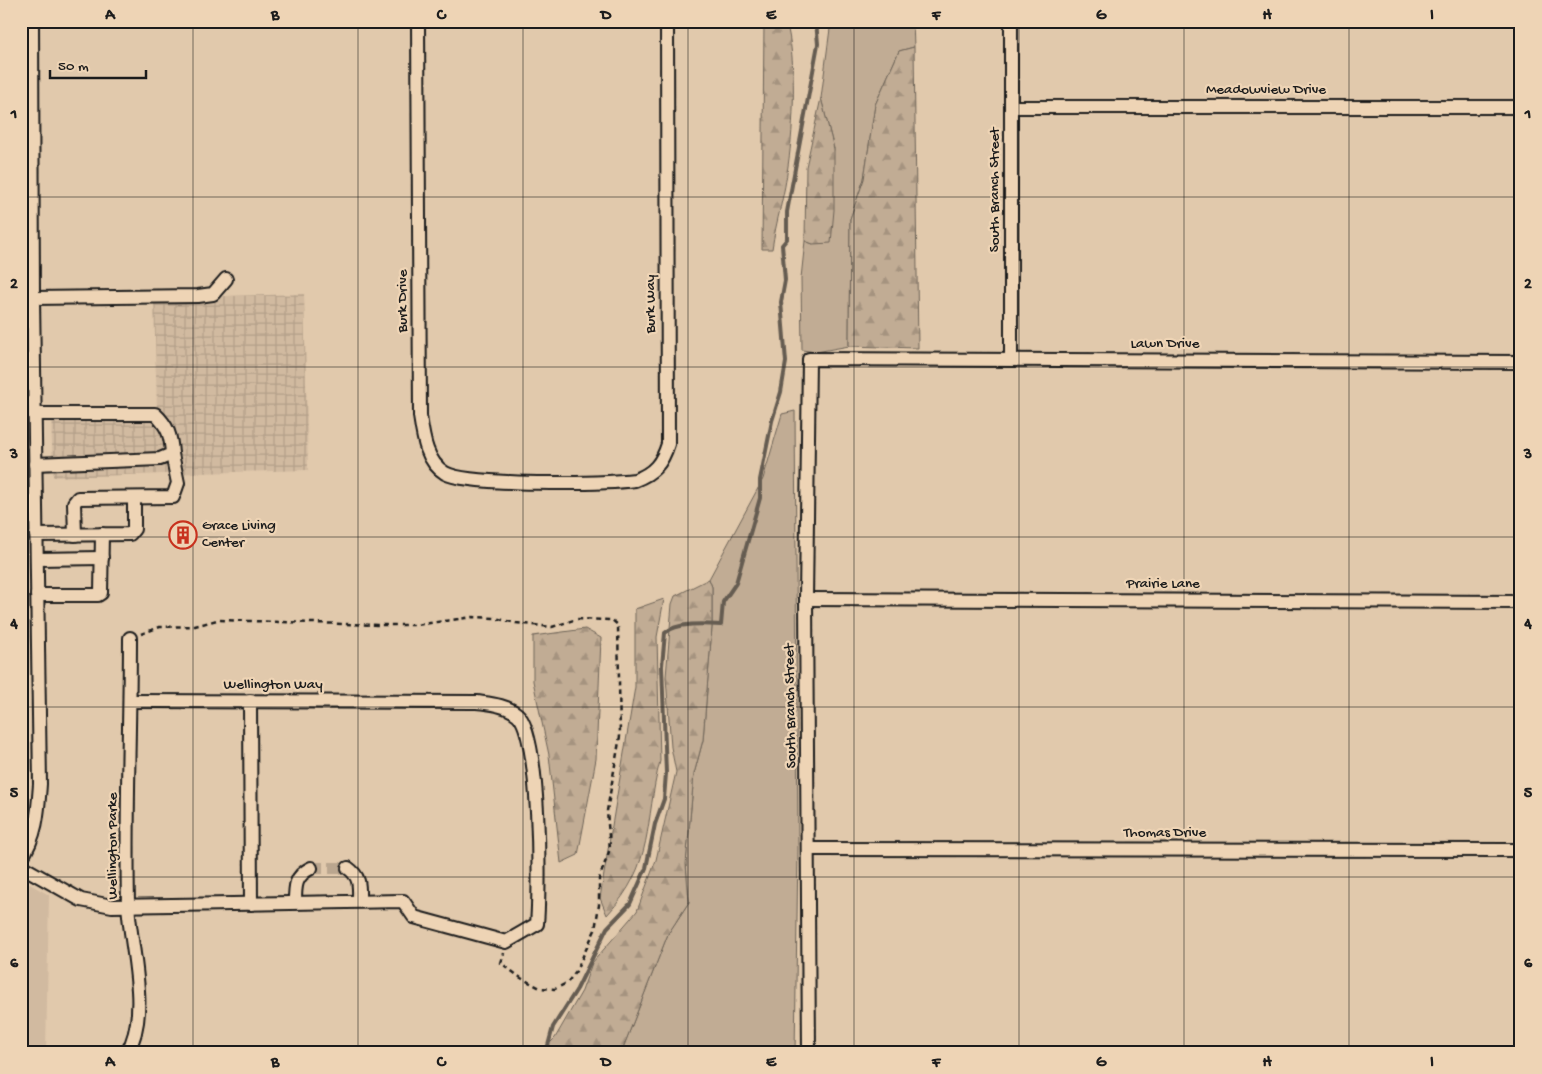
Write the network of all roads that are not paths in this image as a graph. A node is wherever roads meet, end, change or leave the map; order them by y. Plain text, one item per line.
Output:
1 (32, 21) edge
2 (418, 21) edge
3 (667, 21) edge
4 (1011, 21) edge
5 (27, 56) edge
6 (1011, 107) junction
7 (1521, 107) edge
8 (27, 249) edge
9 (226, 279) dead end
10 (33, 298) junction
11 (27, 312) edge
12 (809, 359) joint
13 (1011, 359) junction
14 (1521, 362) edge
15 (35, 414) junction
16 (172, 454) junction
17 (36, 464) junction
18 (544, 482) joint
19 (134, 498) junction
20 (75, 534) junction
21 (102, 534) junction
22 (36, 535) junction
23 (102, 558) junction
24 (37, 559) junction
25 (37, 595) junction
26 (806, 599) junction
27 (1521, 602) edge
28 (130, 638) road end
29 (130, 701) junction
30 (250, 701) junction
31 (809, 848) junction
32 (1521, 850) edge
33 (21, 859) edge
34 (21, 866) edge
35 (311, 868) dead end
36 (348, 868) dead end
37 (359, 901) junction
38 (295, 902) junction
39 (251, 904) junction
40 (128, 905) junction
41 (127, 1053) edge
42 (809, 1053) edge

1 - 5 street
2 - 18 street, Burk Drive
3 - 18 street, Burk Way
4 - 6 street, South Branch Street
5 - 8 street
6 - 7 street, Meadowview Drive
6 - 13 street, South Branch Street
8 - 10 street
9 - 10 street
10 - 11 street
11 - 15 street
12 - 13 street, Lawn Drive
12 - 26 street, South Branch Street
13 - 14 street, Lawn Drive
15 - 16 street
15 - 17 street
16 - 17 street
16 - 19 street
17 - 22 street
19 - 20 street
19 - 21 street
20 - 21 street
20 - 22 street
21 - 23 street
22 - 24 street
23 - 24 street
23 - 25 street
24 - 25 street
25 - 33 street
26 - 27 street, Prairie Lane
26 - 31 street, South Branch Street
28 - 29 street, Wellington Parke
29 - 30 street, Wellington Way
29 - 40 street, Wellington Parke
30 - 37 street, Wellington Way
30 - 39 street
31 - 32 street, Thomas Drive
31 - 42 street, South Branch Street
34 - 40 street
35 - 38 street
36 - 37 street
37 - 38 street
38 - 39 street
39 - 40 street
40 - 41 street, Wellington Parke

